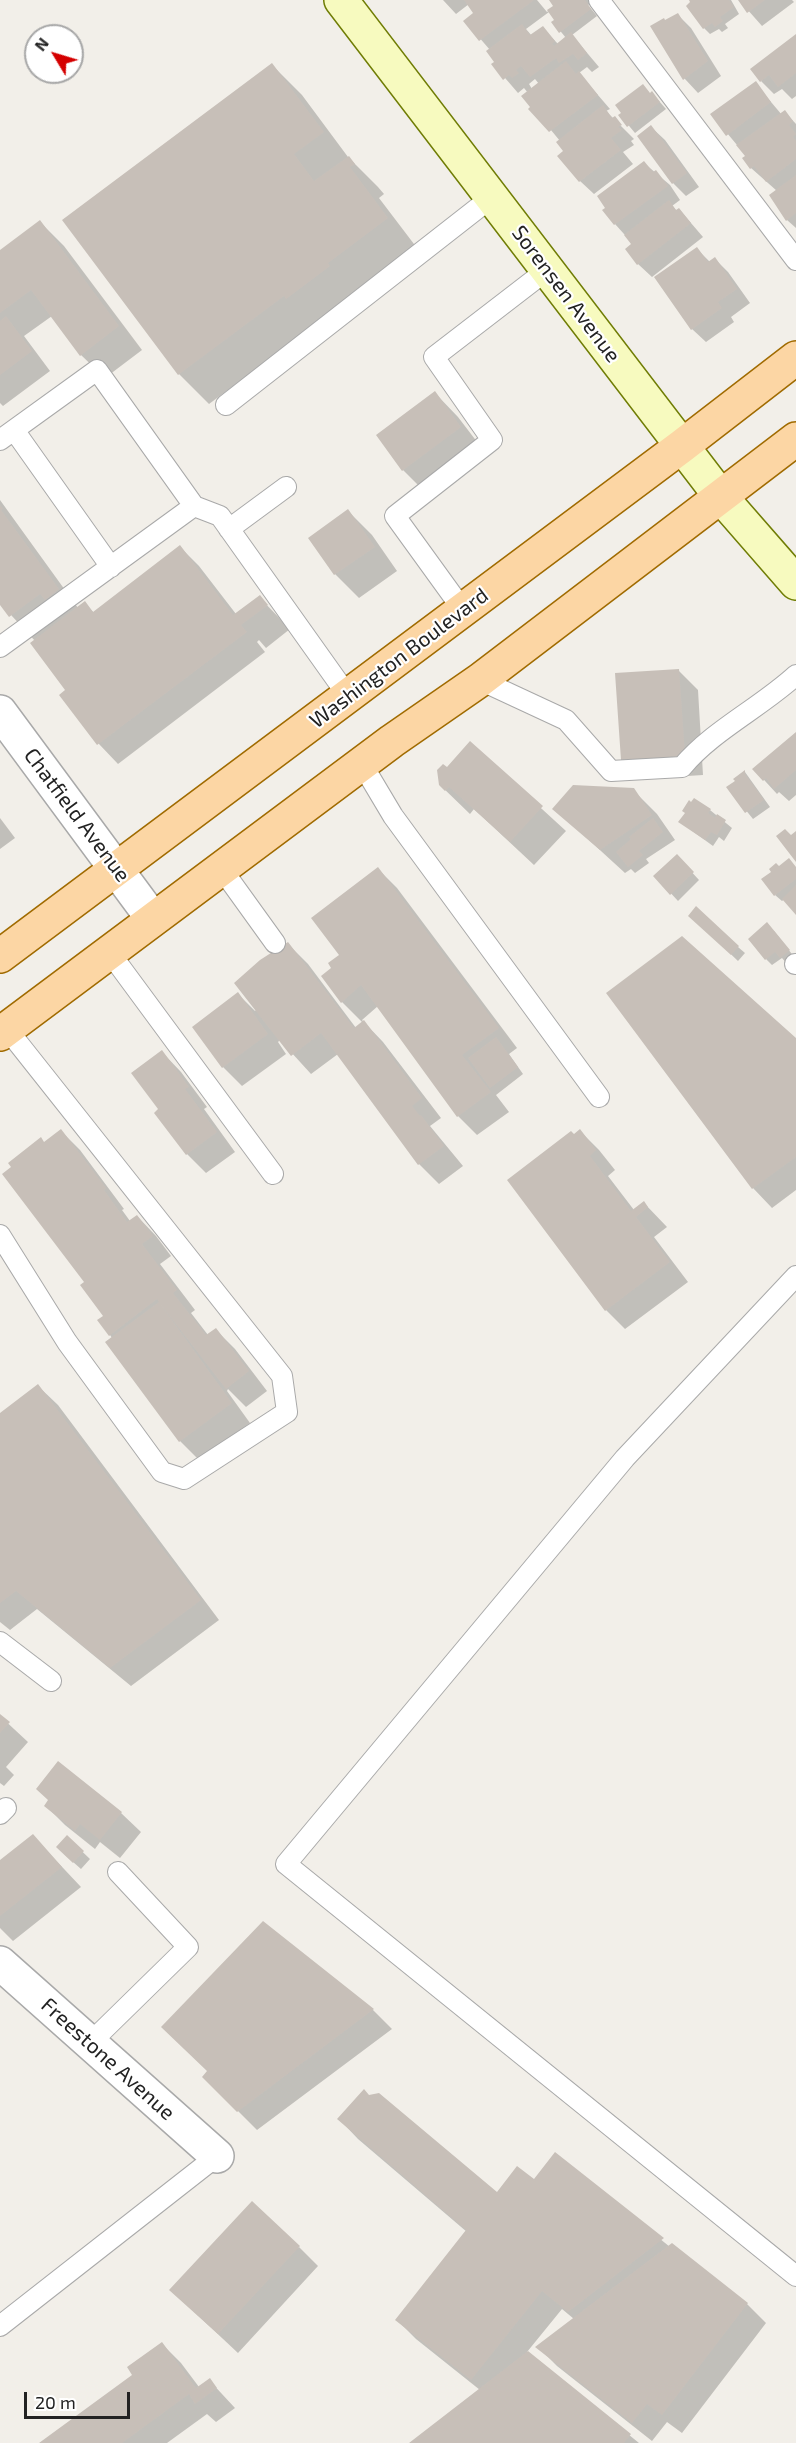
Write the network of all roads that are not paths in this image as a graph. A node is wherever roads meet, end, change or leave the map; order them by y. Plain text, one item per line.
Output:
1 (341, 0) edge
2 (599, 0) edge
3 (492, 197) junction
4 (796, 260) edge
5 (547, 270) junction
6 (796, 358) edge
7 (226, 405) dead end
8 (7, 435) edge
9 (796, 439) edge
10 (682, 447) junction
11 (286, 487) dead end
12 (721, 497) junction
13 (194, 506) junction
14 (229, 530) junction
15 (111, 567) junction
16 (796, 583) edge
17 (463, 610) junction
18 (0, 647) edge
19 (796, 675) edge
20 (480, 680) junction
21 (348, 696) junction
22 (0, 712) edge
23 (362, 764) junction
24 (221, 868) junction
25 (116, 869) junction
26 (153, 919) junction
27 (276, 943) dead end
28 (110, 953) junction
29 (0, 956) edge
30 (3, 1032) edge
31 (599, 1097) dead end
32 (273, 1174) dead end
33 (0, 1236) edge
34 (796, 1276) edge
35 (0, 1642) edge
36 (51, 1681) dead end
37 (118, 1872) dead end
38 (0, 1963) edge
39 (90, 2043) junction
40 (217, 2156) joint
41 (796, 2276) edge
42 (0, 2326) edge

1 - 3 street, Sorensen Avenue
2 - 4 lane
3 - 5 street, Sorensen Avenue
3 - 7 lane
5 - 10 street, Sorensen Avenue
5 - 17 lane
6 - 10 main road, Washington Boulevard
8 - 13 lane
8 - 15 lane
9 - 12 main road
10 - 12 street, Sorensen Avenue
10 - 17 main road, Washington Boulevard
11 - 14 lane
12 - 16 street, Sorensen Avenue
12 - 20 main road
13 - 14 lane
13 - 15 lane
14 - 21 lane
15 - 18 lane
17 - 21 main road, Washington Boulevard
19 - 20 lane
20 - 23 main road
21 - 25 main road, Washington Boulevard
22 - 25 street, Chatfield Avenue
23 - 24 main road
23 - 31 lane
24 - 26 main road
24 - 27 lane
25 - 26 street, Chatfield Avenue
25 - 29 main road, Washington Boulevard
26 - 28 main road
28 - 30 main road
28 - 32 lane
30 - 33 lane
34 - 41 lane
35 - 36 lane
37 - 39 lane
38 - 39 street, Freestone Avenue
39 - 40 street, Freestone Avenue
40 - 42 lane

